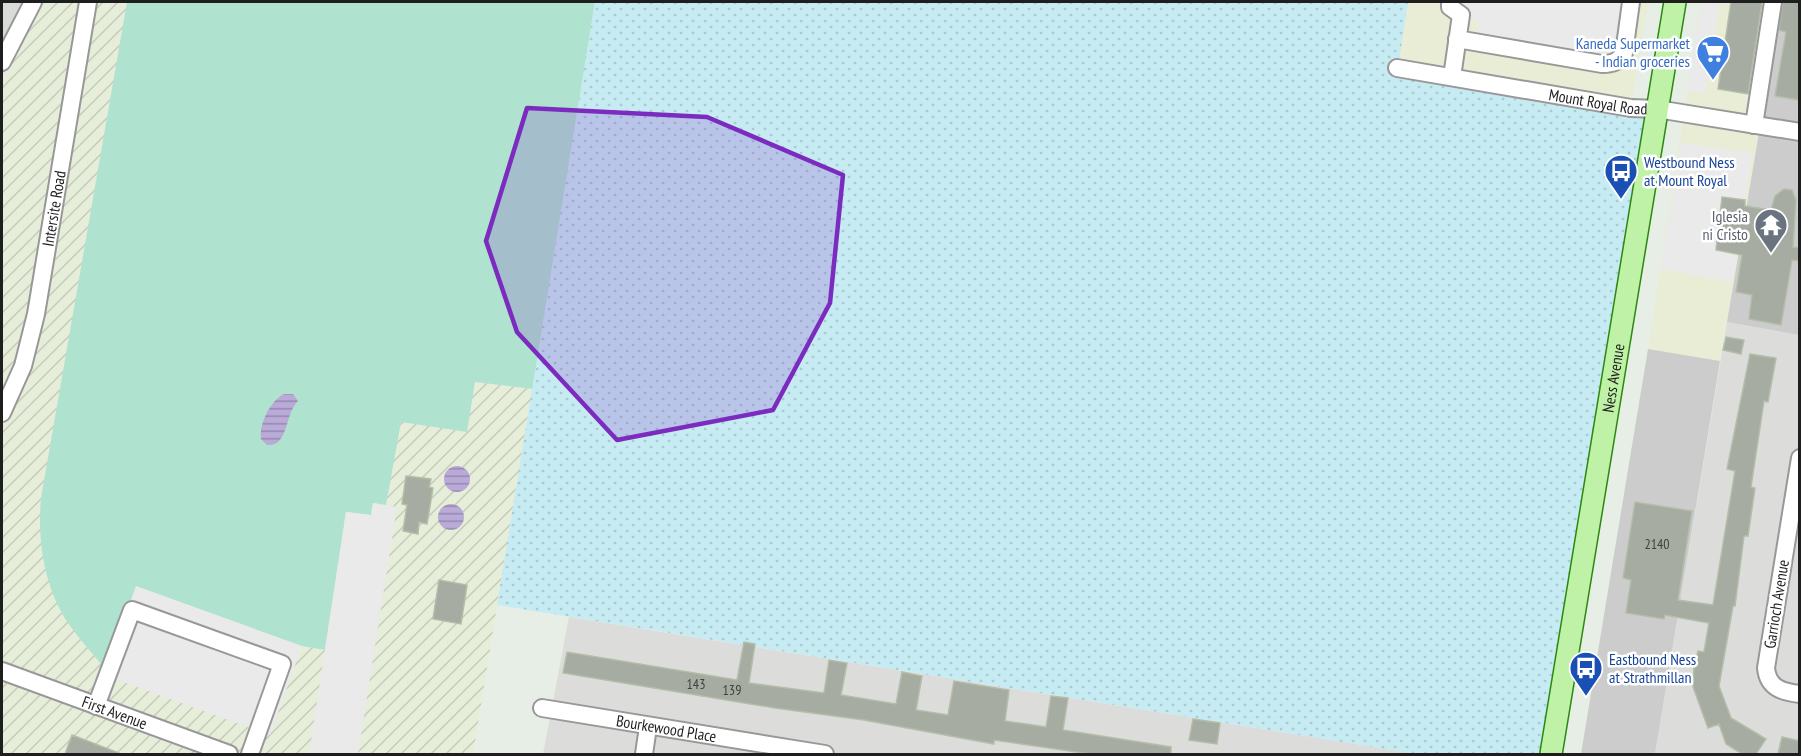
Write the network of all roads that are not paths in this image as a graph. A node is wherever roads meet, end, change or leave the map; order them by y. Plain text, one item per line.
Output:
1 (33, 2) edge
2 (88, 2) edge
3 (1450, 2) edge
4 (1631, 2) edge
5 (1675, 2) edge
6 (1773, 2) edge
7 (1457, 39) junction
8 (2, 62) edge
9 (1397, 68) dead end
10 (1452, 77) junction
11 (1657, 109) junction
12 (1754, 125) junction
13 (1800, 132) edge
14 (2, 413) edge
15 (1800, 458) edge
16 (2, 671) edge
17 (1800, 694) edge
18 (96, 706) junction
19 (542, 708) dead end
20 (648, 727) junction
21 (229, 754) edge
22 (250, 754) edge
23 (644, 754) edge
24 (825, 754) edge
25 (1551, 754) edge

1 - 8 street
2 - 14 street, Intersite Road
3 - 7 street
4 - 7 street
5 - 11 main road, Ness Avenue
6 - 12 street
7 - 10 street
9 - 10 street, Mount Royal Road
10 - 11 street, Mount Royal Road
11 - 12 street, Mount Royal Road
11 - 25 main road, Ness Avenue
12 - 13 street, Mount Royal Road
15 - 17 street, Garrioch Avenue
16 - 18 street, First Avenue
18 - 21 street, First Avenue
18 - 22 street
19 - 20 street, Bourkewood Place
20 - 23 street
20 - 24 street, Bourkewood Place

